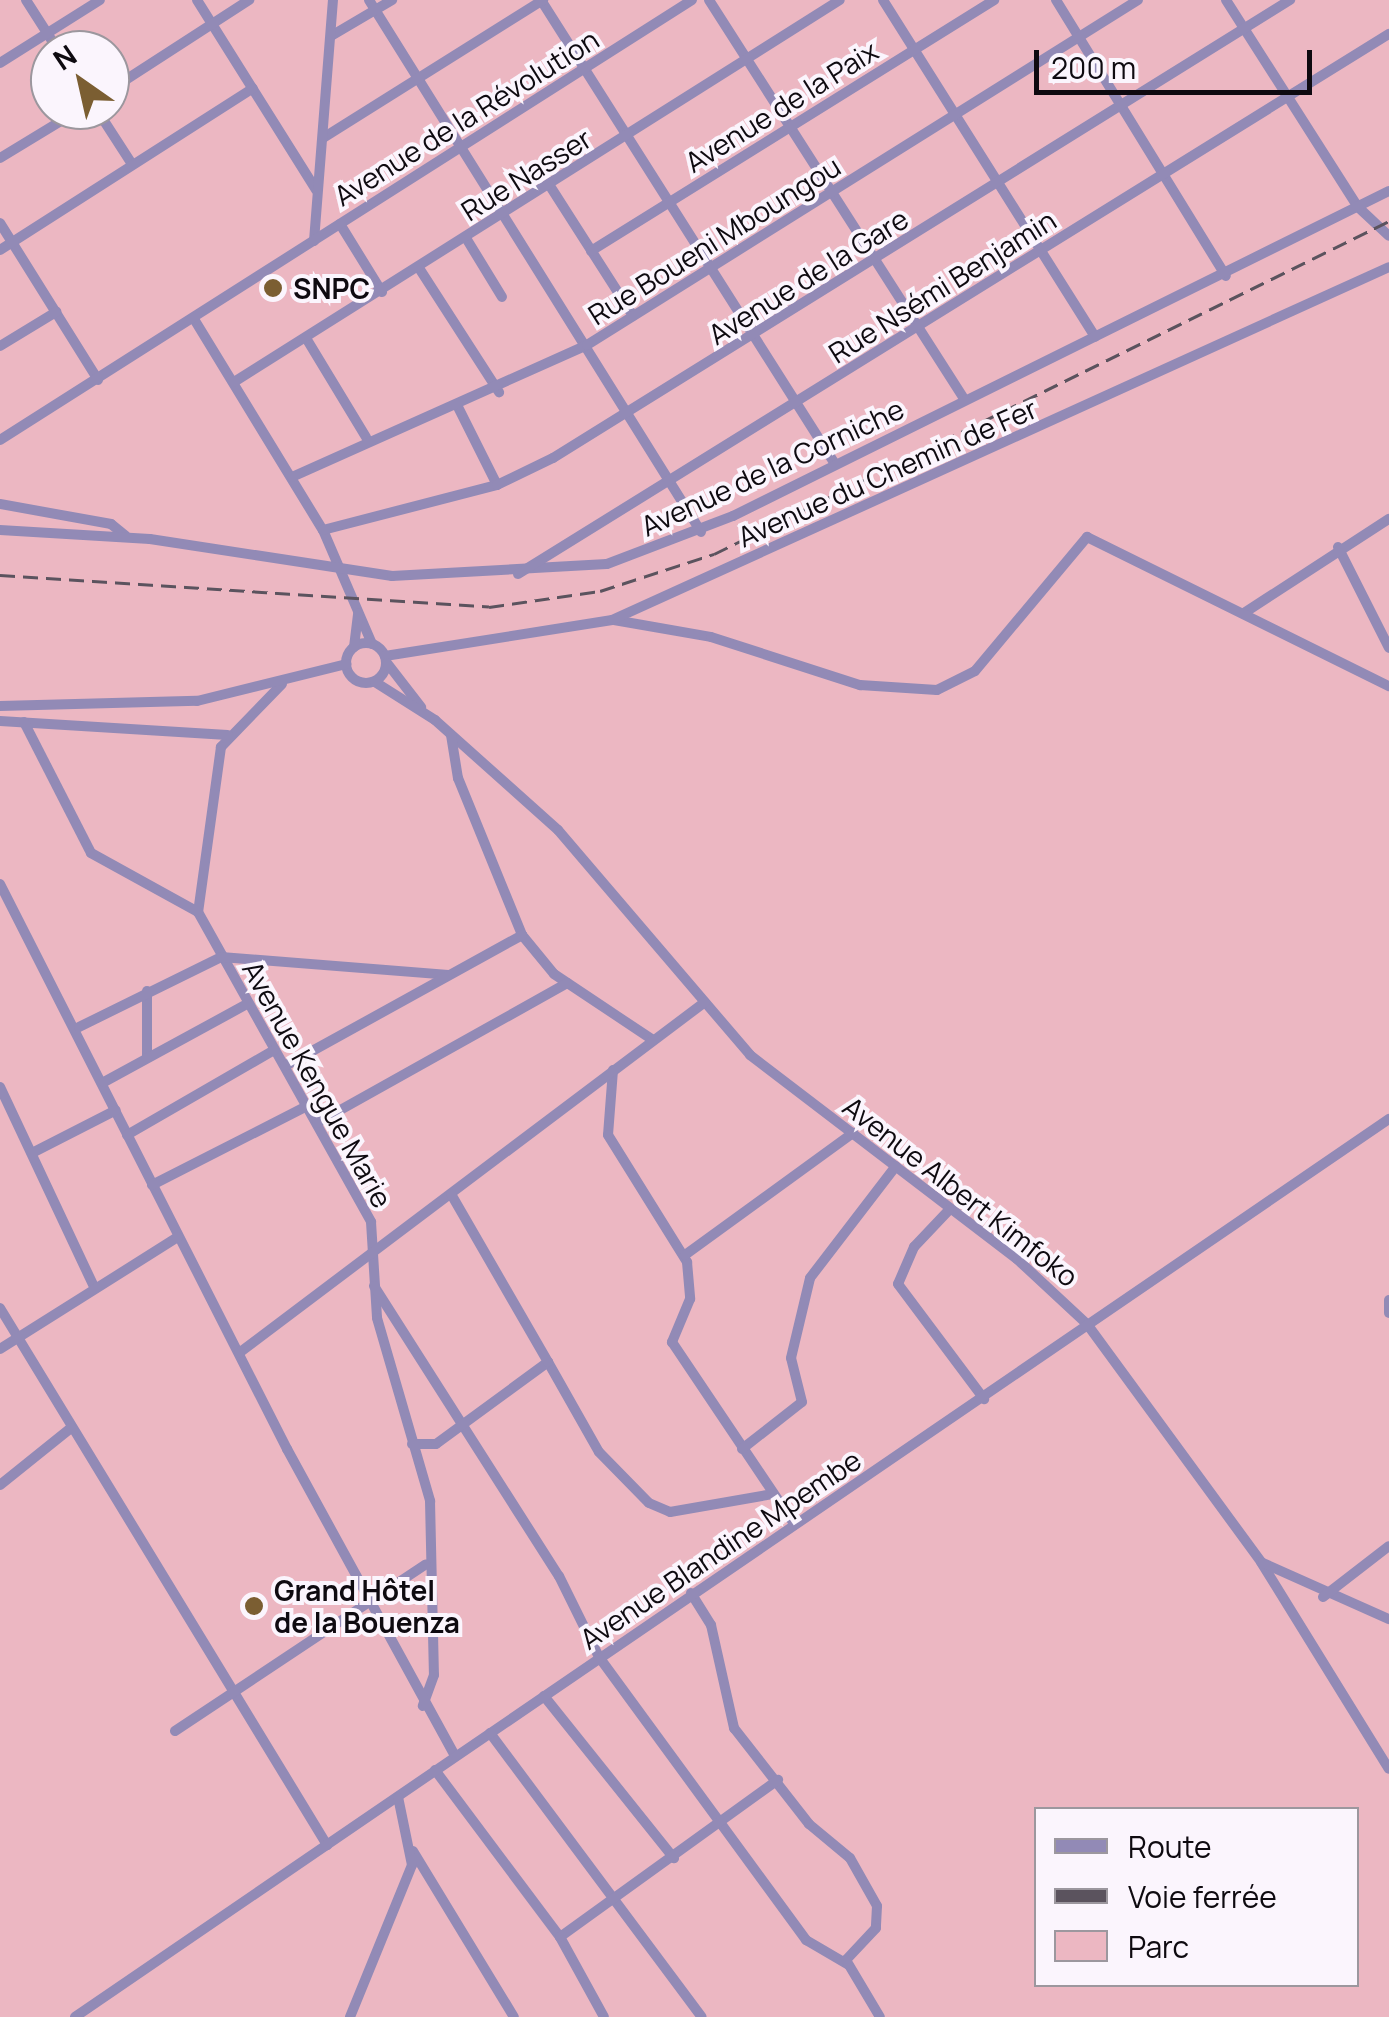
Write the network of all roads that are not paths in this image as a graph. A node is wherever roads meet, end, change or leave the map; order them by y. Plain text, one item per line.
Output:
1 (26, 0) edge
2 (100, 0) edge
3 (197, 0) edge
4 (249, 0) edge
5 (333, 0) edge
6 (392, 0) edge
7 (542, 0) edge
8 (692, 0) edge
9 (709, 0) edge
10 (840, 0) edge
11 (883, 0) edge
12 (994, 0) edge
13 (1056, 0) edge
14 (1138, 0) edge
15 (1226, 0) edge
16 (1290, 0) edge
17 (372, 5) edge
18 (212, 24) junction
19 (1244, 28) junction
20 (45, 30) edge
21 (53, 30) edge
22 (1389, 34) edge
23 (331, 36) junction
24 (1078, 37) junction
25 (30, 45) edge
26 (912, 51) junction
27 (750, 59) junction
28 (0, 64) edge
29 (584, 68) junction
30 (130, 77) edge
31 (418, 80) junction
32 (253, 88) junction
33 (1288, 96) junction
34 (1122, 107) junction
35 (954, 116) junction
36 (792, 126) junction
37 (46, 130) edge
38 (110, 130) edge
39 (627, 137) junction
40 (323, 138) junction
41 (461, 146) junction
42 (0, 158) edge
43 (132, 164) junction
44 (1163, 174) junction
45 (998, 185) junction
46 (550, 186) junction
47 (316, 190) junction
48 (1389, 190) edge
49 (835, 192) junction
50 (670, 200) junction
51 (1358, 207) junction
52 (505, 213) junction
53 (0, 223) edge
54 (340, 224) junction
55 (1389, 236) edge
56 (466, 238) junction
57 (314, 240) junction
58 (12, 242) junction
59 (0, 250) edge
60 (592, 251) junction
61 (1041, 251) junction
62 (877, 260) junction
63 (420, 268) junction
64 (1389, 268) edge
65 (710, 269) junction
66 (1226, 276) junction
67 (382, 292) junction
68 (502, 297) dead end
69 (56, 312) junction
70 (634, 316) junction
71 (194, 318) junction
72 (919, 330) junction
73 (754, 336) junction
74 (306, 338) junction
75 (1095, 338) junction
76 (588, 345) junction
77 (0, 346) edge
78 (98, 380) junction
79 (234, 382) junction
80 (499, 392) junction
81 (965, 400) junction
82 (796, 403) junction
83 (457, 405) junction
84 (628, 415) junction
85 (366, 437) junction
86 (0, 440) edge
87 (835, 464) junction
88 (292, 478) junction
89 (670, 481) junction
90 (497, 484) junction
91 (0, 504) edge
92 (1389, 519) edge
93 (0, 530) edge
94 (323, 530) junction
95 (701, 532) junction
96 (126, 536) junction
97 (1338, 547) junction
98 (345, 570) junction
99 (517, 575) junction
100 (358, 607) junction
101 (1244, 613) junction
102 (612, 620) junction
103 (372, 644) junction
104 (354, 647) junction
105 (1389, 648) edge
106 (386, 660) junction
107 (346, 664) junction
108 (375, 682) junction
109 (282, 684) junction
110 (1389, 686) edge
111 (0, 706) edge
112 (428, 715) junction
113 (0, 721) edge
114 (24, 722) junction
115 (228, 735) junction
116 (452, 735) junction
117 (0, 884) edge
118 (198, 912) junction
119 (522, 935) junction
120 (221, 957) junction
121 (448, 975) junction
122 (567, 983) junction
123 (147, 991) junction
124 (705, 1002) junction
125 (247, 1004) junction
126 (79, 1026) junction
127 (653, 1040) junction
128 (274, 1050) junction
129 (148, 1056) junction
130 (285, 1066) junction
131 (613, 1070) junction
132 (104, 1082) junction
133 (0, 1087) edge
134 (307, 1106) junction
135 (116, 1110) junction
136 (317, 1123) junction
137 (1387, 1124) edge
138 (853, 1133) junction
139 (126, 1135) junction
140 (32, 1153) junction
141 (896, 1166) junction
142 (152, 1185) junction
143 (451, 1194) junction
144 (949, 1210) junction
145 (178, 1237) junction
146 (370, 1252) junction
147 (684, 1256) junction
148 (373, 1286) junction
149 (94, 1287) junction
150 (1389, 1300) edge
151 (0, 1308) edge
152 (1389, 1314) edge
153 (1087, 1324) junction
154 (21, 1336) junction
155 (0, 1348) edge
156 (239, 1353) junction
157 (548, 1362) junction
158 (984, 1399) junction
159 (460, 1423) junction
160 (71, 1428) junction
161 (412, 1444) junction
162 (742, 1449) junction
163 (0, 1485) edge
164 (773, 1494) junction
165 (795, 1525) junction
166 (1389, 1546) edge
167 (1261, 1562) junction
168 (426, 1564) junction
169 (692, 1592) junction
170 (1323, 1597) junction
171 (372, 1607) junction
172 (1389, 1618) edge
173 (599, 1657) junction
174 (236, 1694) junction
175 (544, 1696) junction
176 (423, 1706) junction
177 (175, 1730) dead end
178 (490, 1733) junction
179 (455, 1756) junction
180 (1389, 1769) edge
181 (435, 1770) junction
182 (778, 1780) junction
183 (398, 1797) junction
184 (723, 1818) junction
185 (328, 1845) junction
186 (412, 1850) junction
187 (674, 1858) junction
188 (613, 1900) junction
189 (560, 1937) junction
190 (847, 1964) junction
191 (75, 2017) edge
192 (350, 2017) edge
193 (514, 2017) edge
194 (604, 2017) edge
195 (702, 2017) edge
196 (880, 2017) edge

1 - 20 street
2 - 21 street
3 - 18 street
4 - 18 street
5 - 23 street
6 - 17 street
7 - 29 street
7 - 31 street
8 - 29 street, Avenue de la Révolution
9 - 27 street
10 - 27 street, Rue Nasser
11 - 26 street
12 - 26 street, Avenue de la Paix
13 - 24 street
14 - 24 street, Rue Boueni Mboungou
15 - 19 street
16 - 19 street, Avenue de la Gare
17 - 23 street
17 - 31 street
18 - 30 street
18 - 32 street
19 - 33 street
19 - 34 street, Avenue de la Gare
22 - 33 street, Rue Nsémi Benjamin
23 - 40 street
24 - 34 street
24 - 35 street, Rue Boueni Mboungou
25 - 28 street
26 - 35 street
26 - 36 street, Avenue de la Paix
27 - 36 street
27 - 39 street, Rue Nasser
29 - 39 street
29 - 41 street, Avenue de la Révolution
31 - 40 street
31 - 41 street
32 - 43 street
32 - 47 street
33 - 44 street, Rue Nsémi Benjamin
33 - 51 street
34 - 44 street
34 - 45 street, Avenue de la Gare
35 - 45 street
35 - 49 street, Rue Boueni Mboungou
36 - 49 street
36 - 50 street, Avenue de la Paix
37 - 42 street
38 - 43 street
39 - 46 street, Rue Nasser
39 - 50 street
40 - 47 street
41 - 52 street
41 - 54 street, Avenue de la Révolution
43 - 58 street
44 - 61 street, Rue Nsémi Benjamin
44 - 66 street
45 - 61 street
45 - 62 street, Avenue de la Gare
46 - 52 street, Rue Nasser
46 - 60 street
47 - 57 street
48 - 51 street, Avenue de la Corniche
49 - 62 street
49 - 65 street, Rue Boueni Mboungou
50 - 60 street, Avenue de la Paix
50 - 65 street
51 - 55 street
51 - 66 street, Avenue de la Corniche
52 - 56 street, Rue Nasser
52 - 76 street
53 - 58 street
54 - 57 street, Avenue de la Révolution
54 - 67 street
56 - 63 street, Rue Nasser
56 - 68 street
57 - 71 street, Avenue de la Révolution
58 - 59 street
58 - 69 street
60 - 70 street
61 - 72 street, Rue Nsémi Benjamin
61 - 75 street
62 - 72 street
62 - 73 street, Avenue de la Gare
63 - 67 street, Rue Nasser
63 - 80 street
64 - 102 street, Avenue du Chemin de Fer
65 - 70 street, Rue Boueni Mboungou
65 - 73 street
66 - 75 street, Avenue de la Corniche
67 - 74 street, Rue Nasser
69 - 77 street
69 - 78 street
70 - 76 street, Rue Boueni Mboungou
71 - 78 street, Avenue de la Révolution
71 - 79 street
72 - 81 street
72 - 82 street, Rue Nsémi Benjamin
73 - 82 street
73 - 84 street, Avenue de la Gare
74 - 79 street, Rue Nasser
74 - 85 street
75 - 81 street, Avenue de la Corniche
76 - 80 street, Rue Boueni Mboungou
76 - 84 street
78 - 86 street, Avenue de la Révolution
79 - 88 street
80 - 83 street, Rue Boueni Mboungou
81 - 87 street, Avenue de la Corniche
82 - 87 street
82 - 89 street, Rue Nsémi Benjamin
83 - 85 street, Rue Boueni Mboungou
83 - 90 street
84 - 89 street
84 - 90 street, Avenue de la Gare
85 - 88 street, Rue Boueni Mboungou
87 - 95 street, Avenue de la Corniche
88 - 94 street
89 - 95 street
89 - 99 street, Rue Nsémi Benjamin
90 - 94 street, Avenue de la Gare
91 - 96 street, Avenue de la Corniche
92 - 97 street
93 - 96 street, Avenue de la Corniche
94 - 98 street
95 - 99 street, Avenue de la Corniche
96 - 98 street, Avenue de la Corniche
97 - 101 street
97 - 105 street
98 - 99 street, Avenue de la Corniche
98 - 100 street
100 - 103 street
100 - 104 street
101 - 102 street
101 - 110 street
102 - 106 street, Avenue du Chemin de Fer
103 - 104 street
103 - 106 street
104 - 107 street
106 - 108 street
106 - 112 street, Avenue Albert Kimfoko
107 - 108 street
107 - 109 street
108 - 112 street, Avenue Albert Kimfoko
109 - 111 street
109 - 115 street
112 - 116 street, Avenue Albert Kimfoko
113 - 114 street
114 - 115 street
114 - 118 street
115 - 118 street
116 - 119 street
116 - 124 street, Avenue Albert Kimfoko
117 - 126 street
118 - 120 street, Avenue Kengue Marie
119 - 121 street
119 - 122 street
120 - 121 street
120 - 123 street
120 - 125 street, Avenue Kengue Marie
121 - 130 street
122 - 127 street
122 - 136 street
123 - 126 street
123 - 129 street
124 - 127 street
124 - 138 street, Avenue Albert Kimfoko
125 - 128 street, Avenue Kengue Marie
125 - 129 street
126 - 132 street
127 - 131 street
128 - 130 street, Avenue Kengue Marie
128 - 139 street
129 - 132 street
130 - 134 street, Avenue Kengue Marie
131 - 143 street
131 - 147 street
132 - 135 street
133 - 140 street
134 - 136 street, Avenue Kengue Marie
134 - 142 street
135 - 139 street
135 - 140 street
136 - 146 street, Avenue Kengue Marie
137 - 153 street, Avenue Blandine Mpembe
138 - 141 street, Avenue Albert Kimfoko
138 - 147 street
139 - 142 street
140 - 149 street
141 - 144 street, Avenue Albert Kimfoko
141 - 162 street
142 - 145 street
143 - 146 street
143 - 157 street
144 - 153 street, Avenue Albert Kimfoko
144 - 158 street
145 - 149 street
145 - 156 street
146 - 148 street, Avenue Kengue Marie
146 - 156 street
147 - 162 street
148 - 159 street
148 - 161 street, Avenue Kengue Marie
149 - 154 street
150 - 152 street
151 - 154 street
153 - 158 street, Avenue Blandine Mpembe
153 - 167 street, Avenue Albert Kimfoko
154 - 155 street
154 - 160 street
156 - 171 street
157 - 159 street
157 - 164 street
158 - 165 street, Avenue Blandine Mpembe
159 - 161 street
159 - 173 street
160 - 163 street
160 - 174 street
161 - 168 street, Avenue Kengue Marie
162 - 164 street
164 - 165 street
165 - 169 street, Avenue Blandine Mpembe
166 - 170 street
167 - 170 street
167 - 180 street, Avenue Albert Kimfoko
168 - 171 street
168 - 176 street, Avenue Kengue Marie
169 - 173 street, Avenue Blandine Mpembe
169 - 182 street
170 - 172 street
171 - 174 street
171 - 176 street
173 - 175 street, Avenue Blandine Mpembe
173 - 184 street
174 - 177 street
174 - 185 street
175 - 178 street, Avenue Blandine Mpembe
175 - 187 street
176 - 179 street
178 - 179 street, Avenue Blandine Mpembe
178 - 188 street
179 - 181 street, Avenue Blandine Mpembe
181 - 183 street, Avenue Blandine Mpembe
181 - 189 street
182 - 184 street
182 - 190 street
183 - 185 street, Avenue Blandine Mpembe
183 - 186 street
184 - 187 street
184 - 190 street
185 - 191 street, Avenue Blandine Mpembe
186 - 192 street
186 - 193 street
187 - 188 street
188 - 189 street
188 - 195 street
189 - 194 street
190 - 196 street

